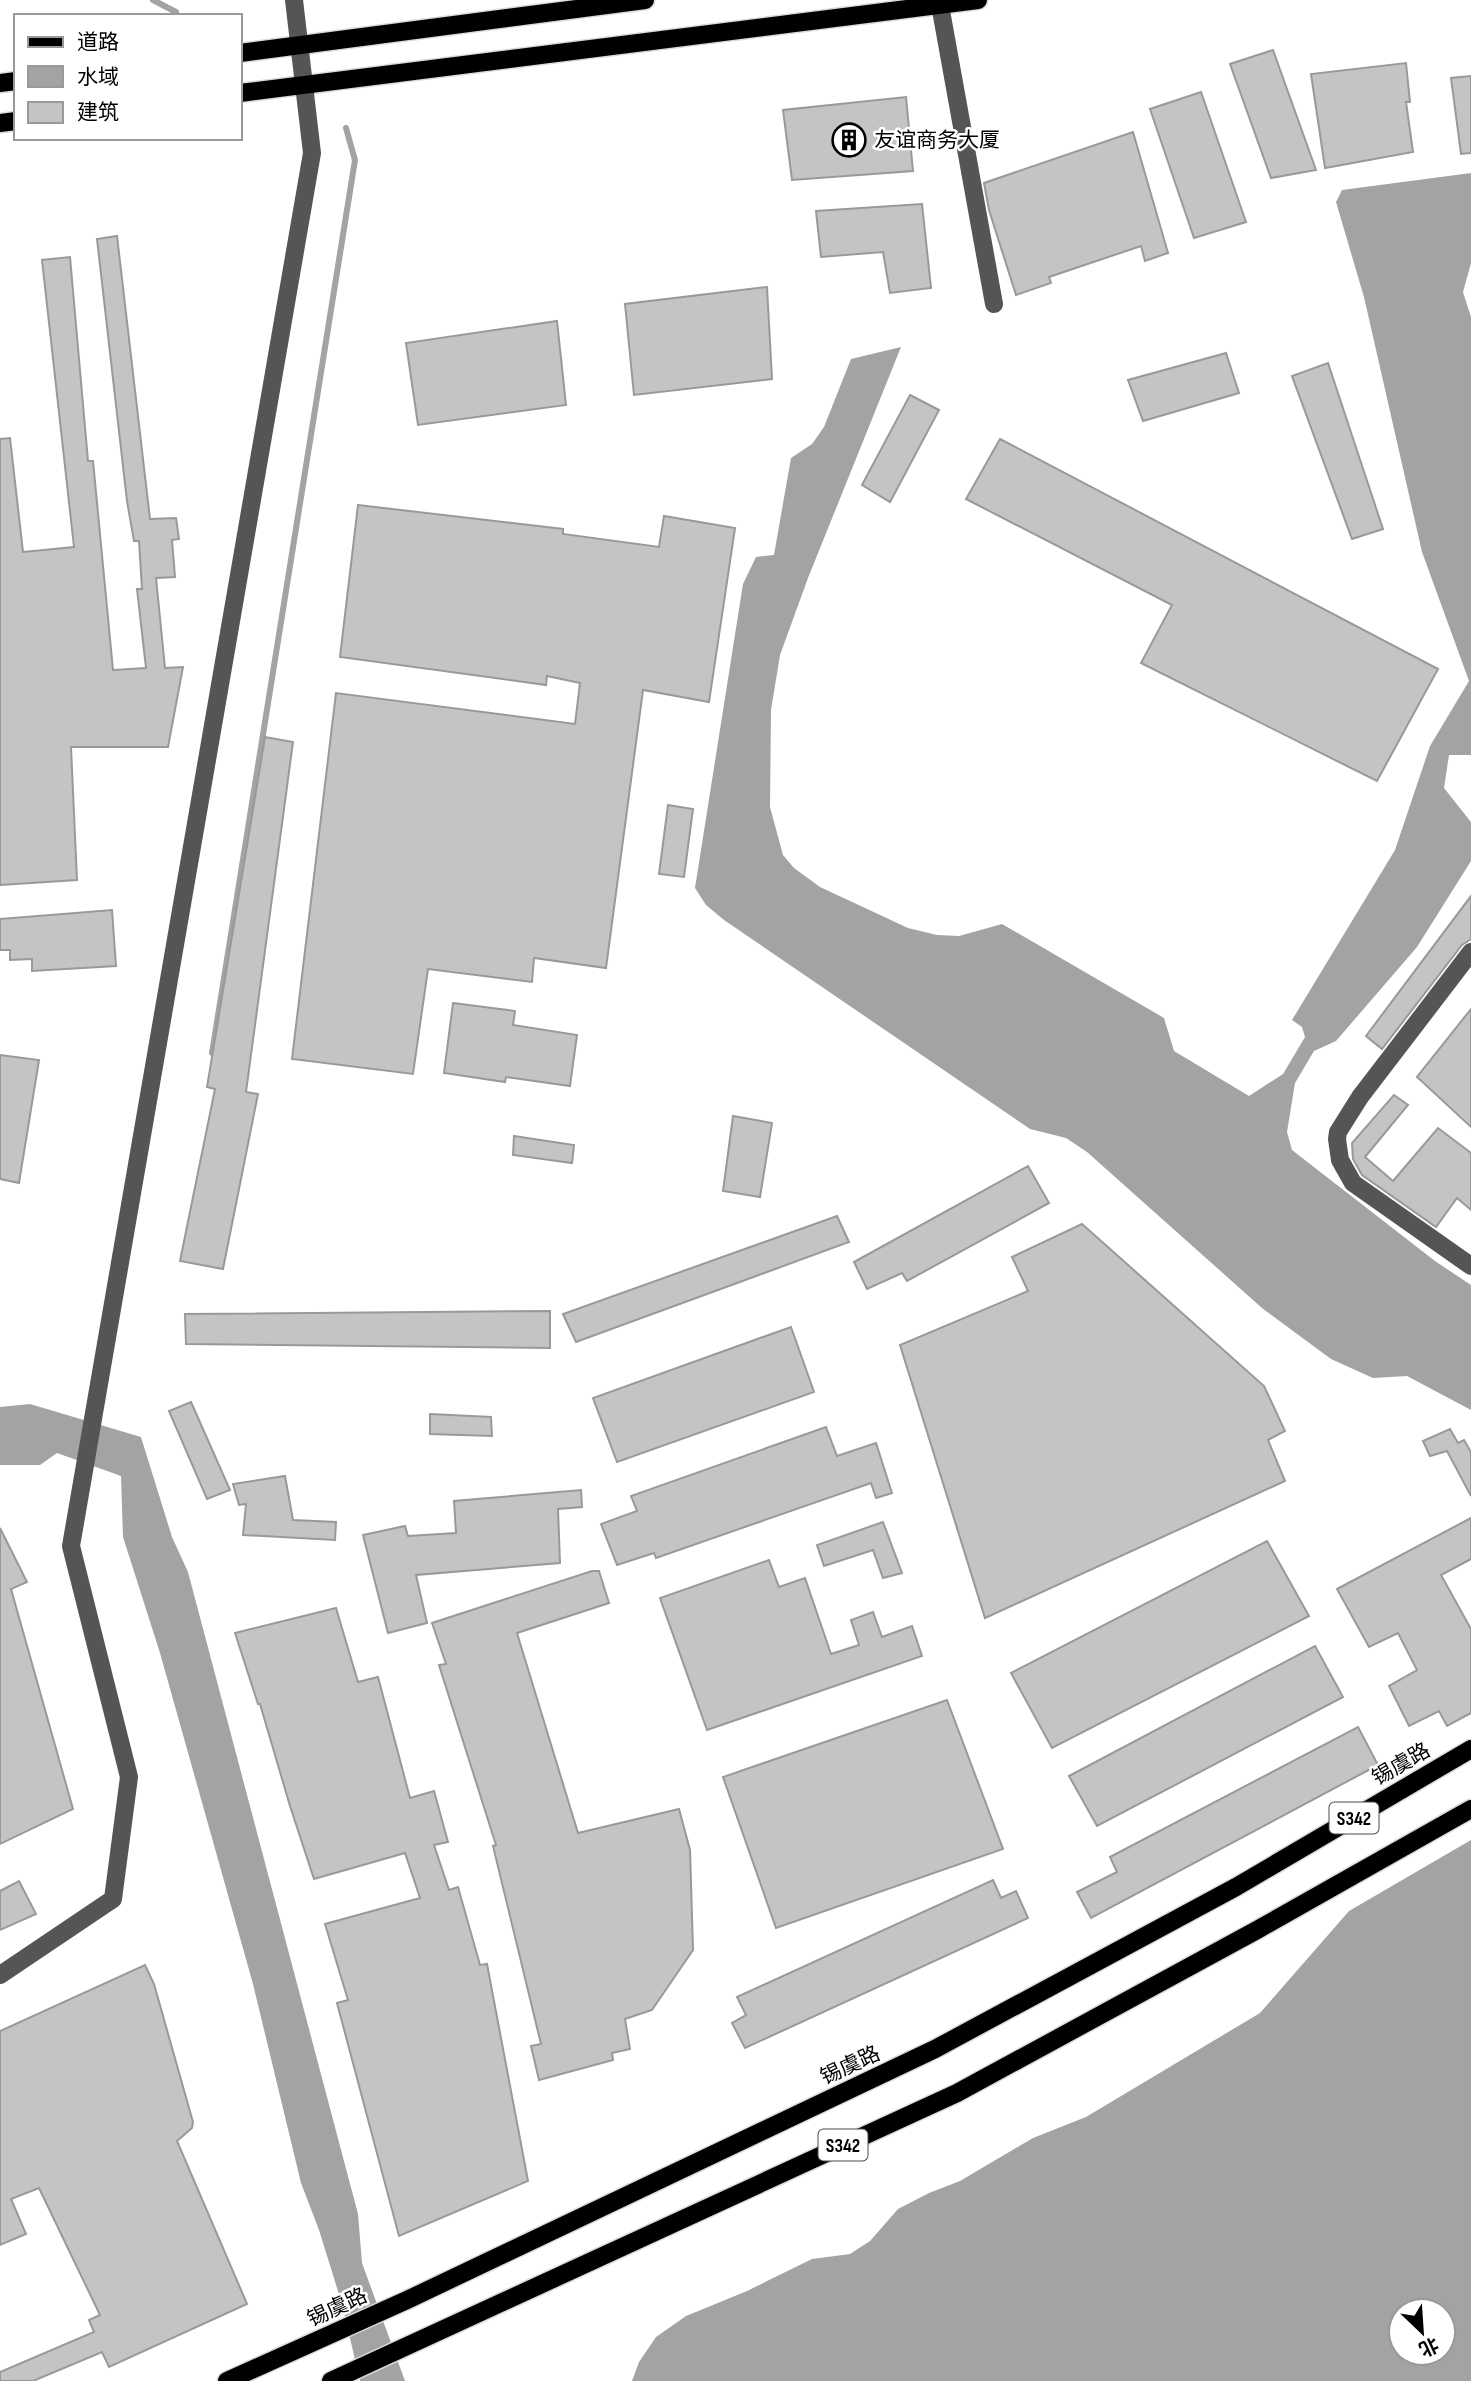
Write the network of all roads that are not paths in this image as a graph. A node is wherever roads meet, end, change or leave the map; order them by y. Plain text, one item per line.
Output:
1 (294, 0) edge
2 (645, 0) edge
3 (978, 0) edge
4 (940, 5) junction
5 (299, 45) junction
6 (242, 53) edge
7 (304, 85) junction
8 (242, 93) edge
9 (994, 304) dead end
10 (1471, 952) edge
11 (1471, 1266) edge
12 (1471, 1749) edge
13 (1471, 1809) edge
14 (0, 1975) edge
15 (227, 2381) edge
16 (331, 2381) edge

1 - 5 street
2 - 5 main road
3 - 4 main road
4 - 7 main road
4 - 9 street
5 - 6 main road
5 - 7 street
7 - 8 main road
7 - 14 street
10 - 11 street
12 - 15 main road, 锡虞路 / S342
13 - 16 main road, S342

